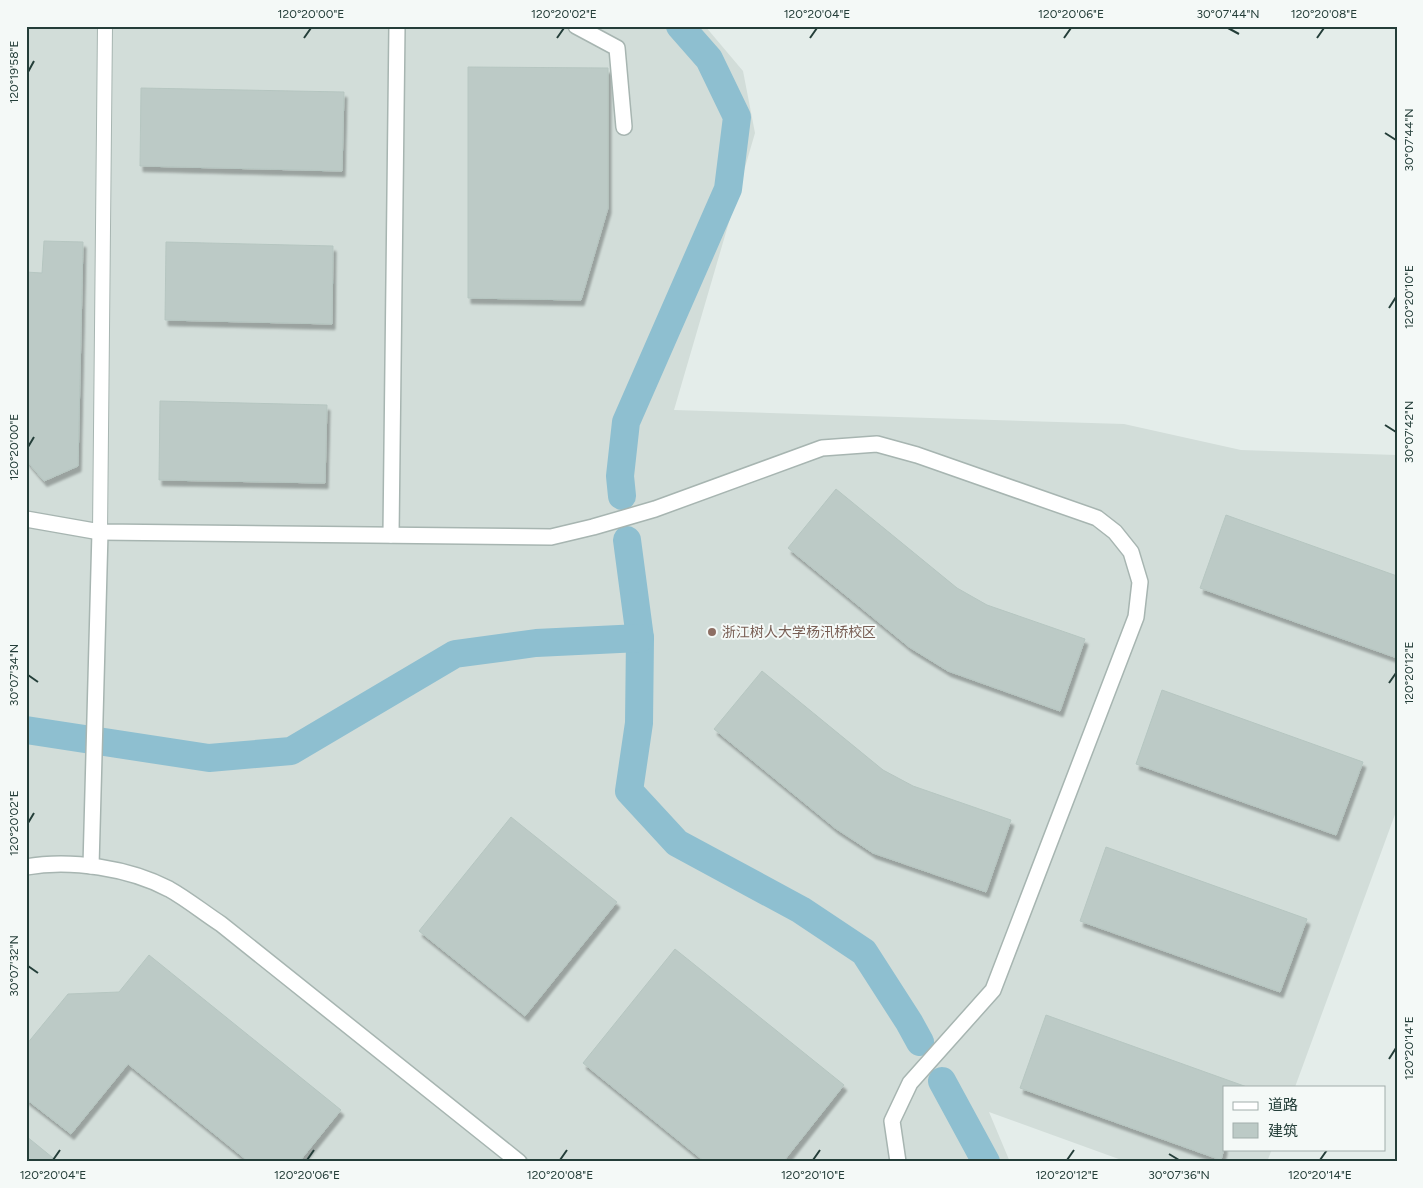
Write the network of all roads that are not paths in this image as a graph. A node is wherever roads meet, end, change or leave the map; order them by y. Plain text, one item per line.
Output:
1 (105, 26) edge
2 (397, 26) edge
3 (576, 26) edge
4 (624, 128) dead end
5 (26, 519) edge
6 (100, 532) junction
7 (391, 535) junction
8 (26, 866) edge
9 (91, 866) junction
10 (519, 1162) edge
11 (898, 1162) edge

1 - 6 lane
2 - 7 street
3 - 4 street
5 - 6 street
6 - 7 street
6 - 9 street
7 - 11 street
8 - 9 street
9 - 10 street

